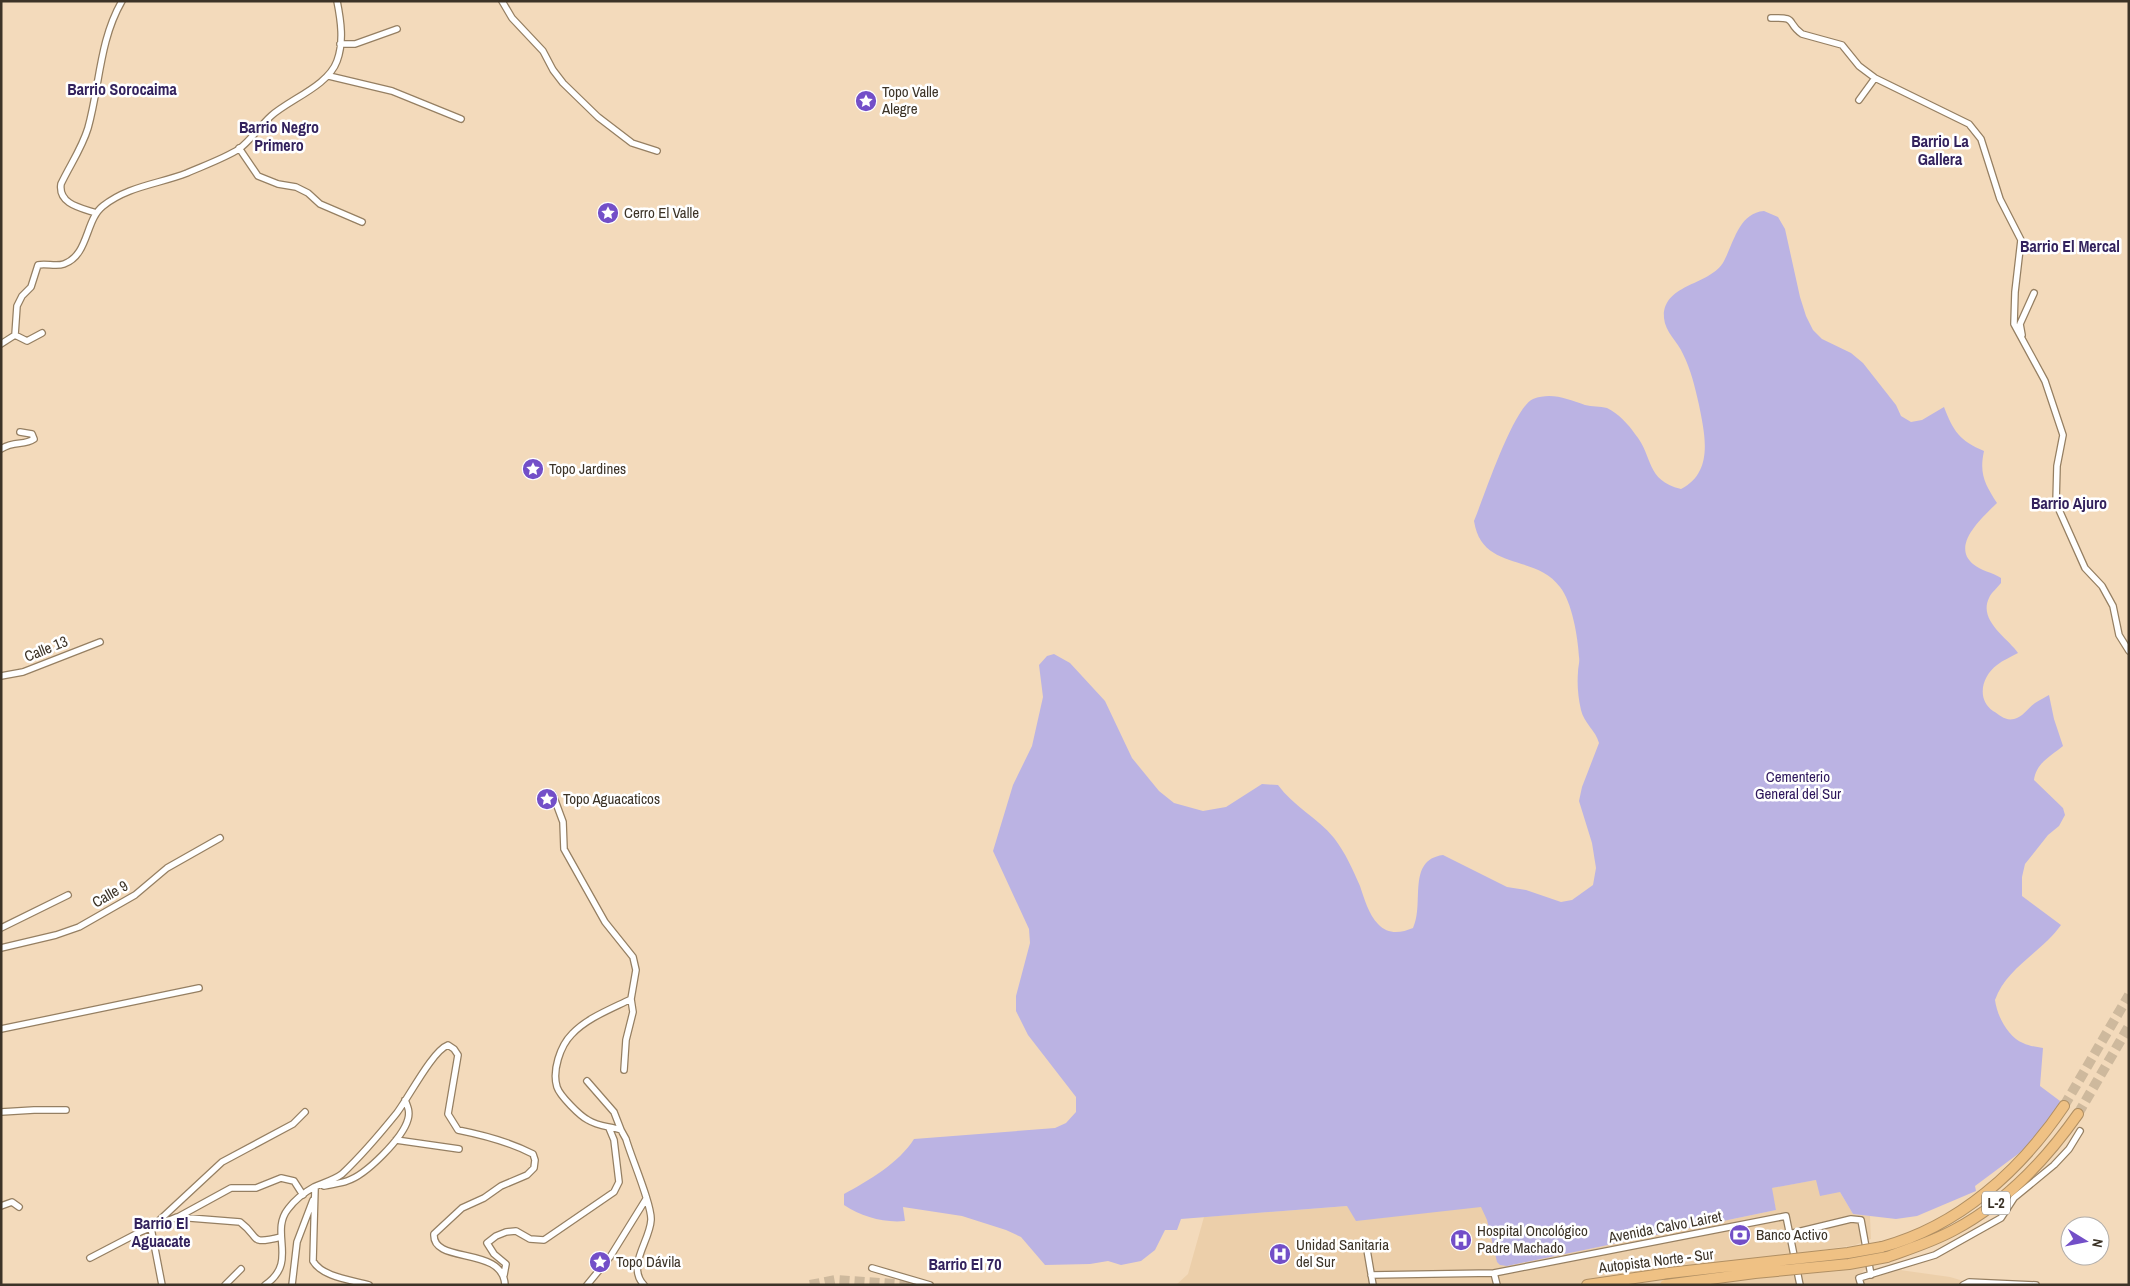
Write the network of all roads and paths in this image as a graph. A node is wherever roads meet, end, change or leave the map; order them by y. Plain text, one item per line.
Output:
1 (122, 1) edge
2 (337, 1) edge
3 (502, 1) edge
4 (1771, 18) dead end
5 (396, 29) dead end
6 (340, 44) junction
7 (329, 76) junction
8 (1875, 78) junction
9 (1859, 100) dead end
10 (461, 119) dead end
11 (239, 148) junction
12 (657, 151) dead end
13 (96, 213) junction
14 (362, 222) dead end
15 (2034, 293) dead end
16 (42, 333) dead end
17 (15, 335) junction
18 (1, 344) edge
19 (2028, 351) junction
20 (20, 432) dead end
21 (1, 449) edge
22 (100, 642) dead end
23 (2129, 651) edge
24 (1, 676) edge
25 (553, 795) dead end
26 (220, 838) dead end
27 (68, 895) dead end
28 (1, 928) edge
29 (1, 948) edge
30 (199, 988) dead end
31 (630, 999) junction
32 (1, 1029) edge
33 (624, 1070) dead end
34 (587, 1081) dead end
35 (406, 1100) junction
36 (2064, 1106) tunnel mouth
37 (66, 1110) dead end
38 (1, 1112) edge
39 (305, 1112) dead end
40 (2078, 1114) tunnel mouth
41 (609, 1128) junction
42 (621, 1130) junction
43 (2080, 1131) dead end
44 (396, 1140) junction
45 (459, 1149) dead end
46 (313, 1188) junction
47 (303, 1195) junction
48 (313, 1199) junction
49 (646, 1199) junction
50 (1, 1206) edge
51 (19, 1207) dead end
52 (177, 1217) junction
53 (151, 1228) junction
54 (1789, 1234) junction
55 (282, 1237) junction
56 (1366, 1244) dead end
57 (90, 1258) dead end
58 (872, 1268) dead end
59 (241, 1269) dead end
60 (1494, 1274) junction
61 (504, 1275) junction
62 (1371, 1275) junction
63 (1871, 1275) junction
64 (1968, 1284) edge
65 (162, 1285) edge
66 (225, 1285) edge
67 (266, 1285) edge
68 (292, 1285) edge
69 (369, 1285) edge
70 (505, 1285) edge
71 (587, 1285) edge
72 (644, 1285) edge
73 (930, 1285) edge
74 (1373, 1285) edge
75 (1497, 1285) edge
76 (1586, 1285) edge
77 (1665, 1285) edge
78 (1800, 1285) edge
79 (1861, 1285) edge
80 (2036, 1285) edge

1 - 13 street
2 - 6 street
3 - 12 street
4 - 8 street
5 - 6 street
6 - 7 street
7 - 10 street
7 - 11 street
8 - 9 street
8 - 19 street
11 - 13 street
11 - 14 street
13 - 17 street
15 - 19 street
16 - 17 street
17 - 18 street
19 - 23 street
20 - 21 street
22 - 24 street, Calle 13
25 - 31 street
26 - 29 street, Calle 9
27 - 28 street
30 - 32 street
31 - 33 street
31 - 41 street
34 - 42 street
35 - 44 street
35 - 46 street
35 - 61 street
36 - 76 highway, Autopista Norte - Sur / L-2, bridge
37 - 38 street
39 - 53 street
40 - 77 highway, Autopista Norte - Sur / L-2, bridge
41 - 42 street
41 - 61 street
42 - 49 street
43 - 63 street
44 - 45 street
44 - 46 street
46 - 47 street
46 - 48 street
47 - 52 street
47 - 55 street
48 - 68 street
48 - 69 street
49 - 71 street
49 - 72 street
50 - 51 street
52 - 53 street
52 - 55 street
53 - 57 street
53 - 65 street
54 - 60 street, Avenida Calvo Lairet
54 - 63 street
54 - 78 street
55 - 67 street
56 - 62 street
58 - 73 street
59 - 66 street
60 - 62 street, Avenida Calvo Lairet
60 - 75 street
61 - 70 street
62 - 74 street
63 - 79 street
64 - 80 street

